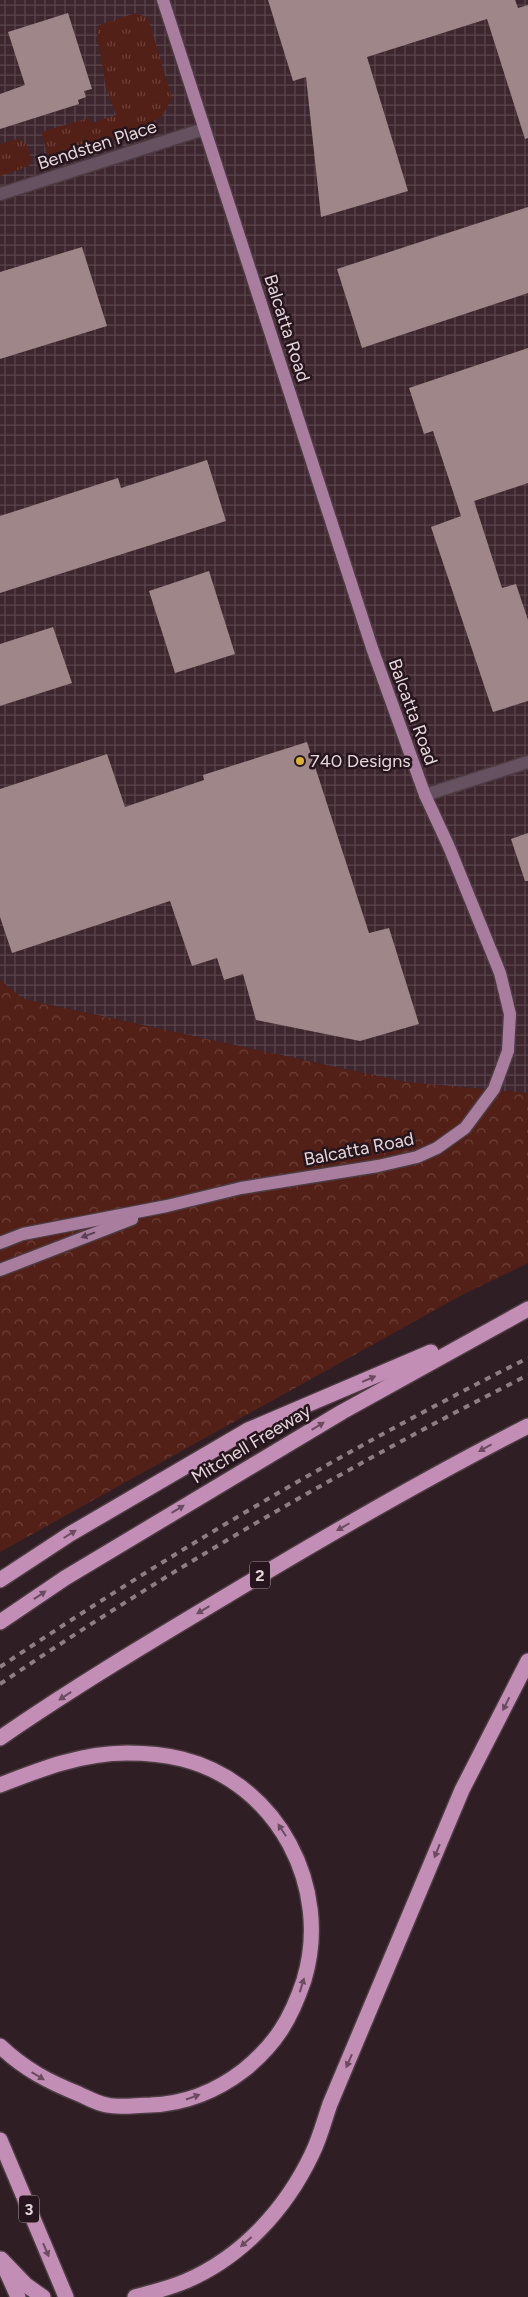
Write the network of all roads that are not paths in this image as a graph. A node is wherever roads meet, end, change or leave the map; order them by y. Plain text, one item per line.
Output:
1 (163, 0) edge
2 (204, 129) junction
3 (0, 194) edge
4 (528, 762) edge
5 (425, 796) junction
6 (167, 1206) junction
7 (0, 1243) edge
8 (0, 1270) edge
9 (528, 1309) edge
10 (508, 1320) junction
11 (528, 1426) edge
12 (0, 1580) edge
13 (0, 1622) edge
14 (528, 1661) edge
15 (0, 1738) edge
16 (0, 1785) edge
17 (0, 2046) edge
18 (0, 2140) edge
19 (0, 2258) edge
20 (185, 2281) junction
21 (18, 2297) edge
22 (43, 2297) edge
23 (66, 2297) edge
24 (135, 2297) edge
25 (174, 2297) edge

1 - 2 main road, Balcatta Road
2 - 3 street, Bendsten Place
2 - 5 main road, Balcatta Road
4 - 5 street
5 - 6 main road, Balcatta Road
6 - 7 main road, Balcatta Road
6 -> 8 main road, Balcatta Road
9 - 10 highway, Mitchell Freeway
12 -> 10 highway
13 -> 10 highway, Mitchell Freeway
11 -> 15 highway, 2
14 -> 20 highway
17 -> 16 highway
18 -> 23 highway, 3
19 - 21 highway
19 - 22 highway
20 - 24 highway
20 - 25 highway

